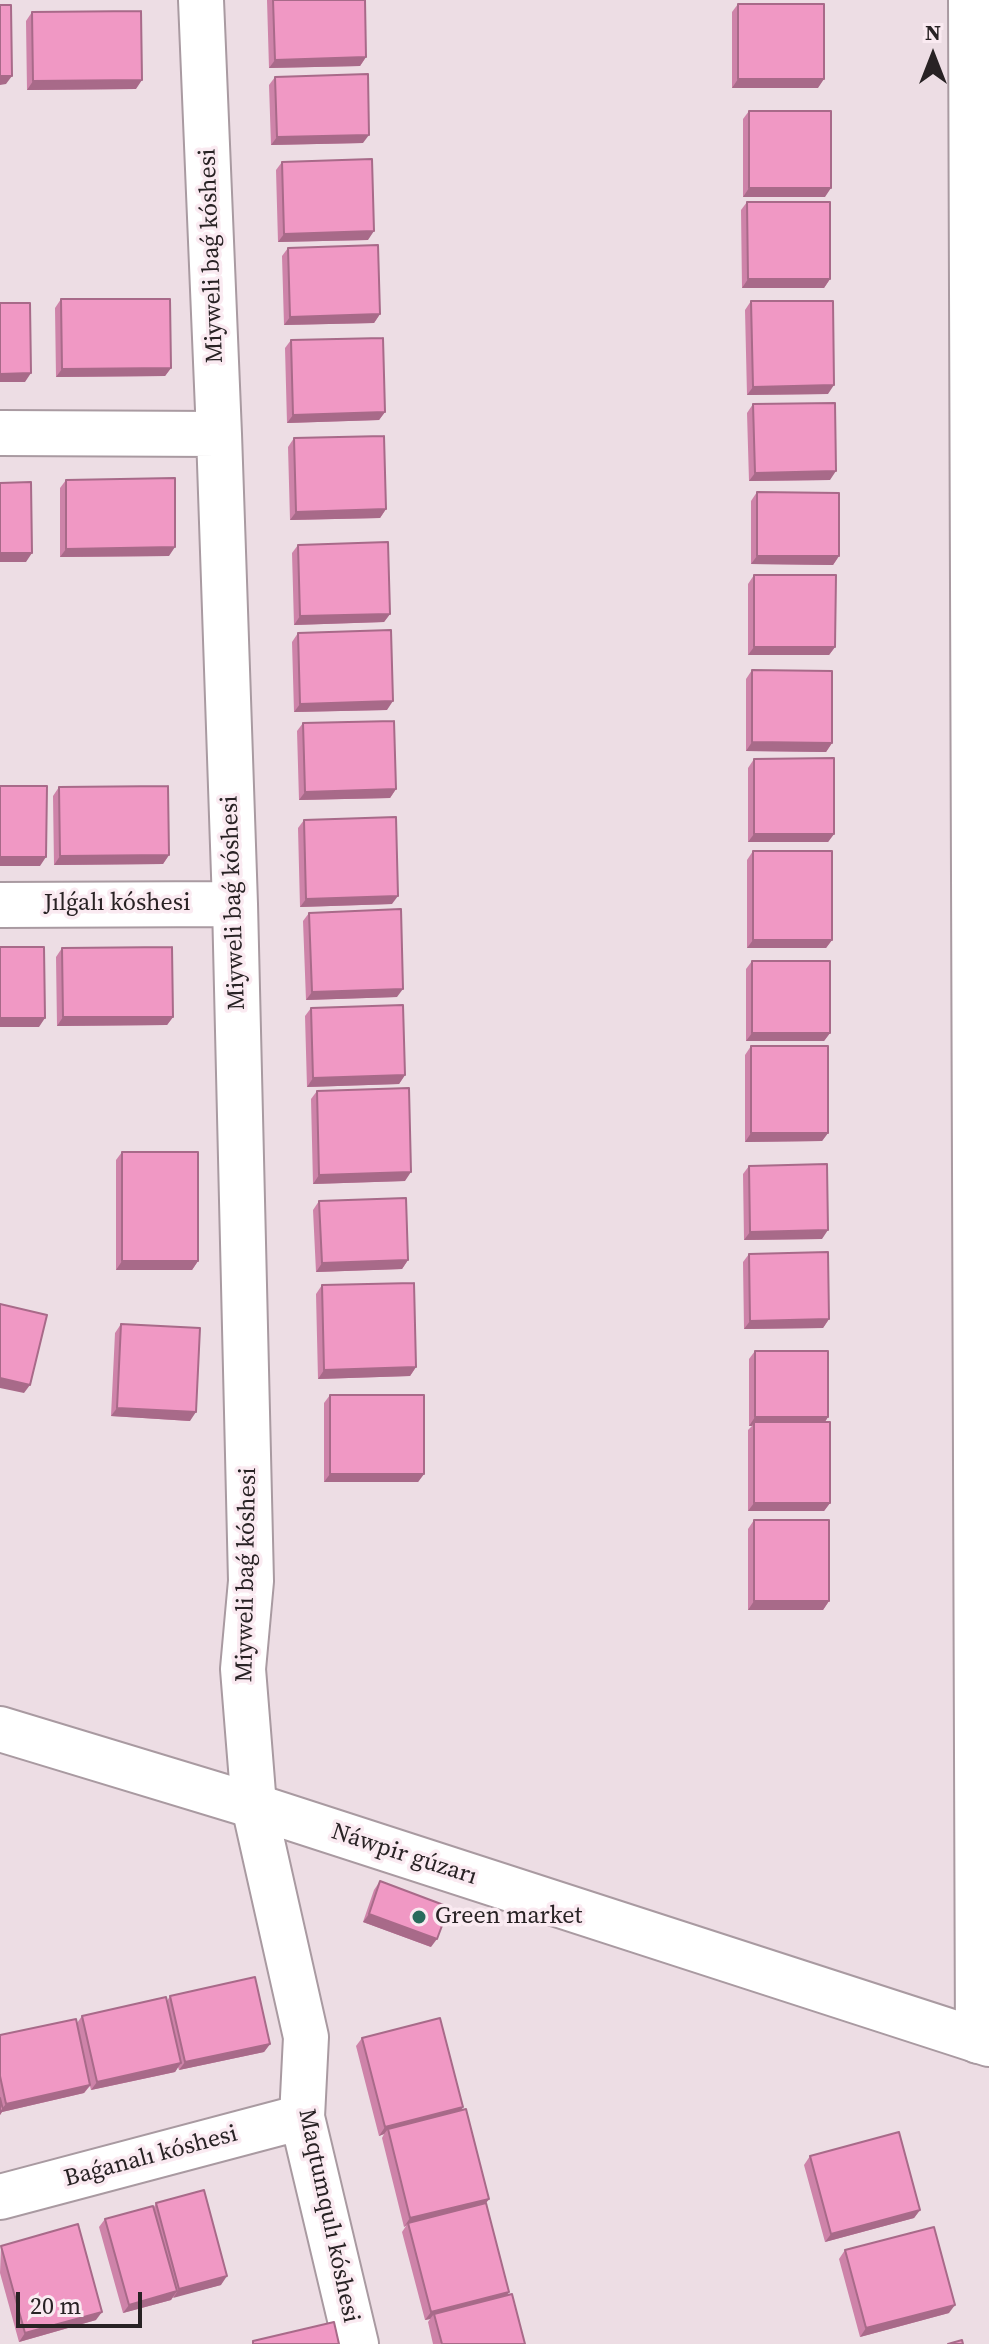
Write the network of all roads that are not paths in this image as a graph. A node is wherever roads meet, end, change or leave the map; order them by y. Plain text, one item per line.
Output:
1 (201, 0) edge
2 (971, 0) edge
3 (0, 433) edge
4 (219, 434) junction
5 (235, 904) junction
6 (0, 905) edge
7 (0, 1729) edge
8 (254, 1806) junction
9 (984, 2043) edge
10 (302, 2117) junction
11 (0, 2197) edge
12 (356, 2344) edge

1 - 4 street, Miyweli baǵ kóshesi
2 - 9 street
3 - 4 street
4 - 5 street, Miyweli baǵ kóshesi
5 - 6 street, Jılǵalı kóshesi
5 - 8 street, Miyweli baǵ kóshesi
7 - 8 street, Náwpir gúzarı
8 - 9 street, Náwpir gúzarı
8 - 10 street, Maqtumqulı kóshesi
10 - 11 street, Baǵanalı kóshesi
10 - 12 street, Maqtumqulı kóshesi

